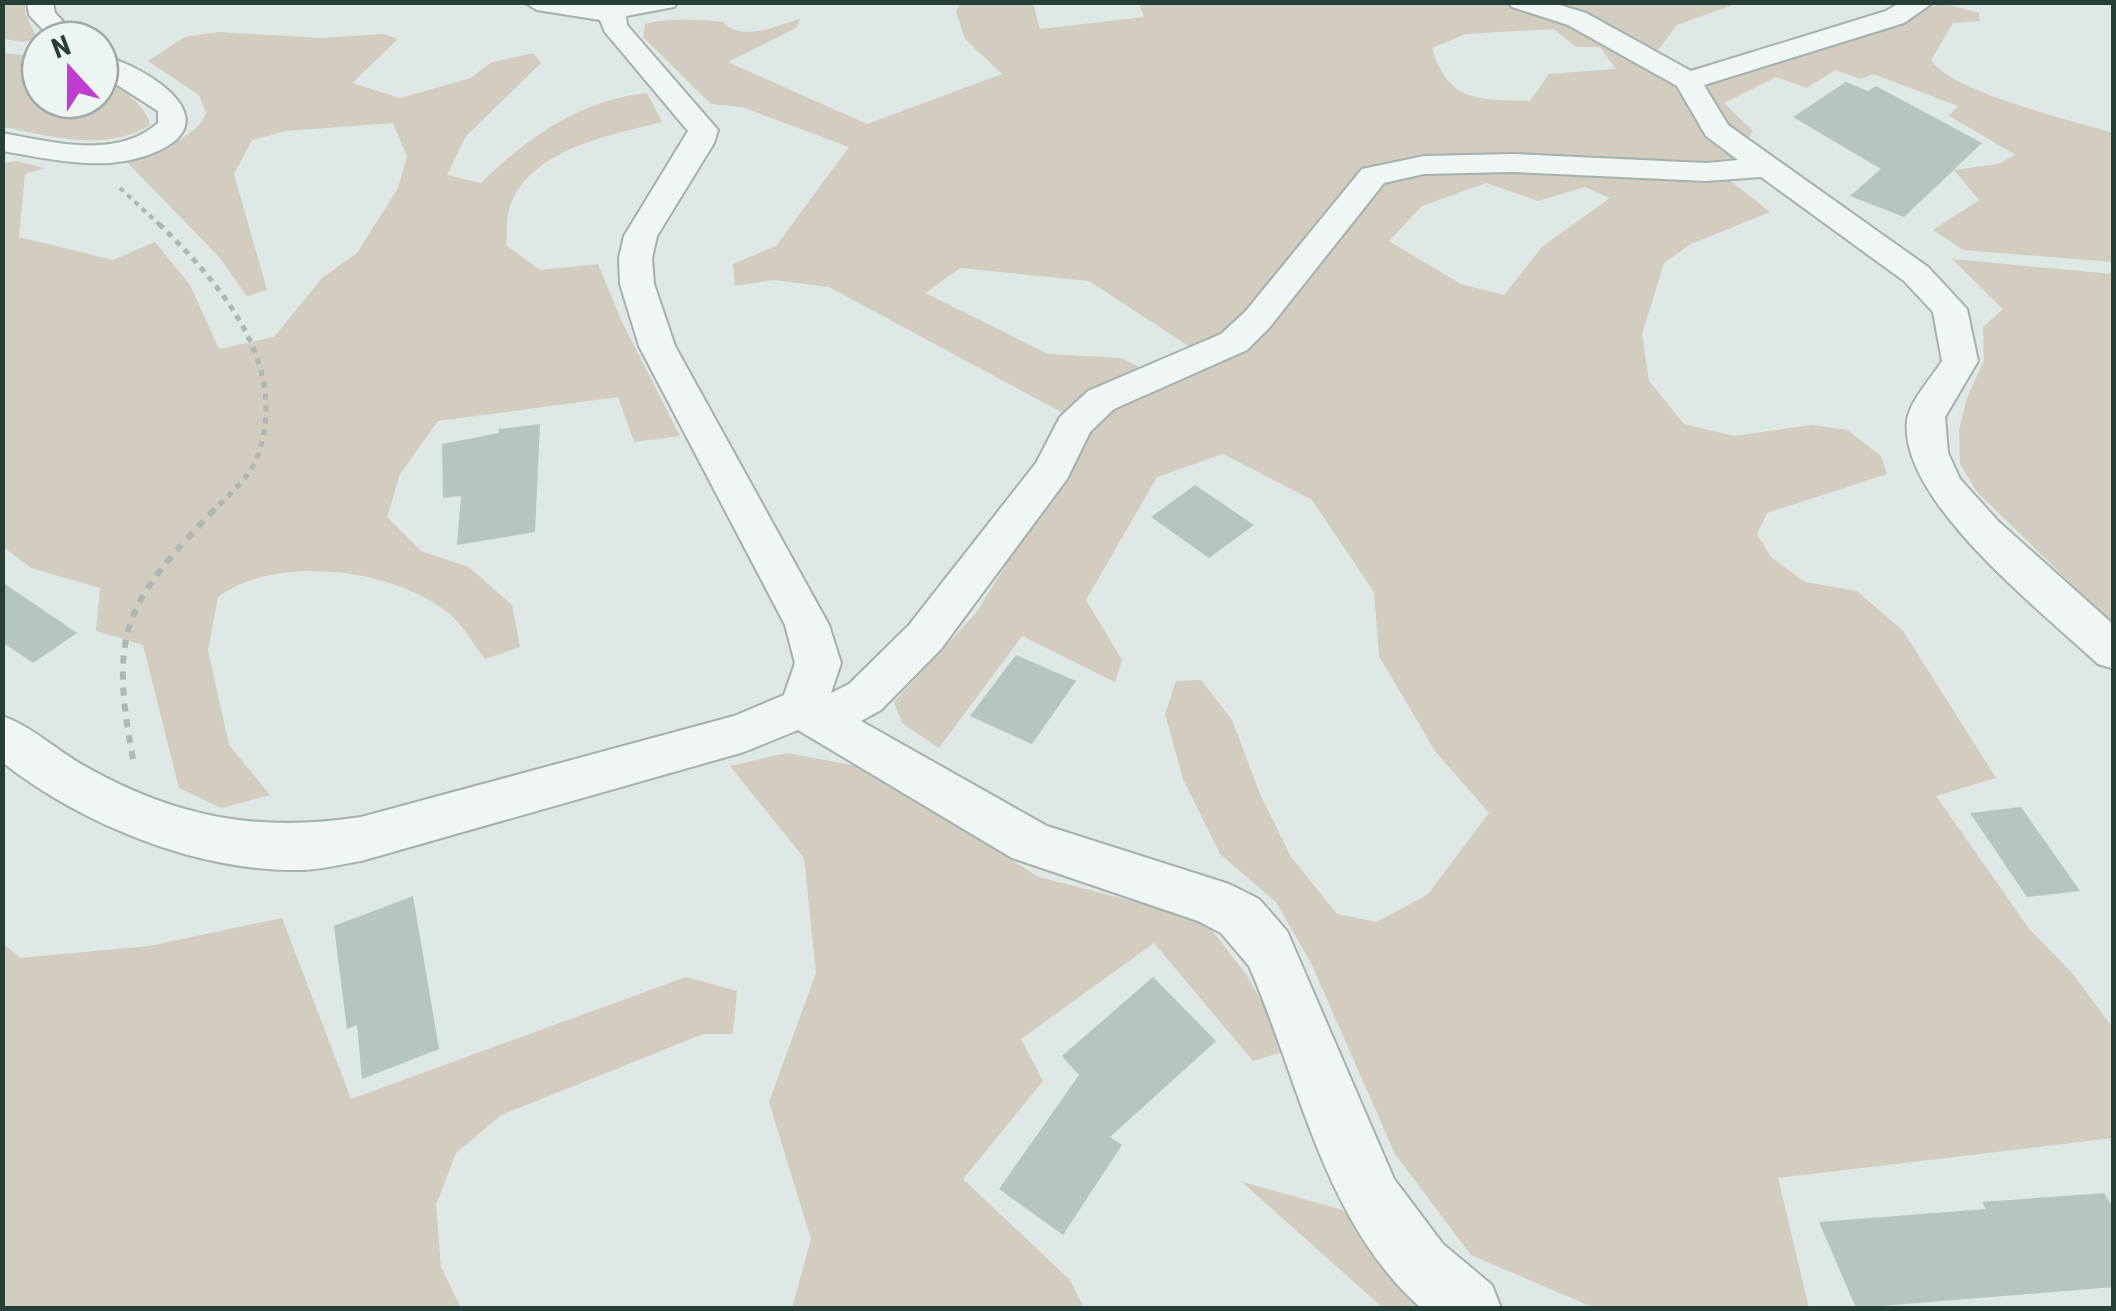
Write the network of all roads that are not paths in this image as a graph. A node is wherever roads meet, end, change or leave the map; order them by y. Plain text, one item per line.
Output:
1 (538, 2) edge
2 (665, 2) edge
3 (1521, 2) edge
4 (1921, 2) edge
5 (613, 12) junction
6 (120, 74) edge
7 (1688, 82) junction
8 (2, 142) edge
9 (1766, 167) junction
10 (2114, 652) edge
11 (811, 714) junction
12 (2, 735) edge
13 (1469, 1308) edge

1 - 5 street
2 - 5 street
3 - 7 street
4 - 7 street
5 - 11 street
6 - 8 street
7 - 9 street
9 - 10 street
9 - 11 street
11 - 12 street
11 - 13 street

